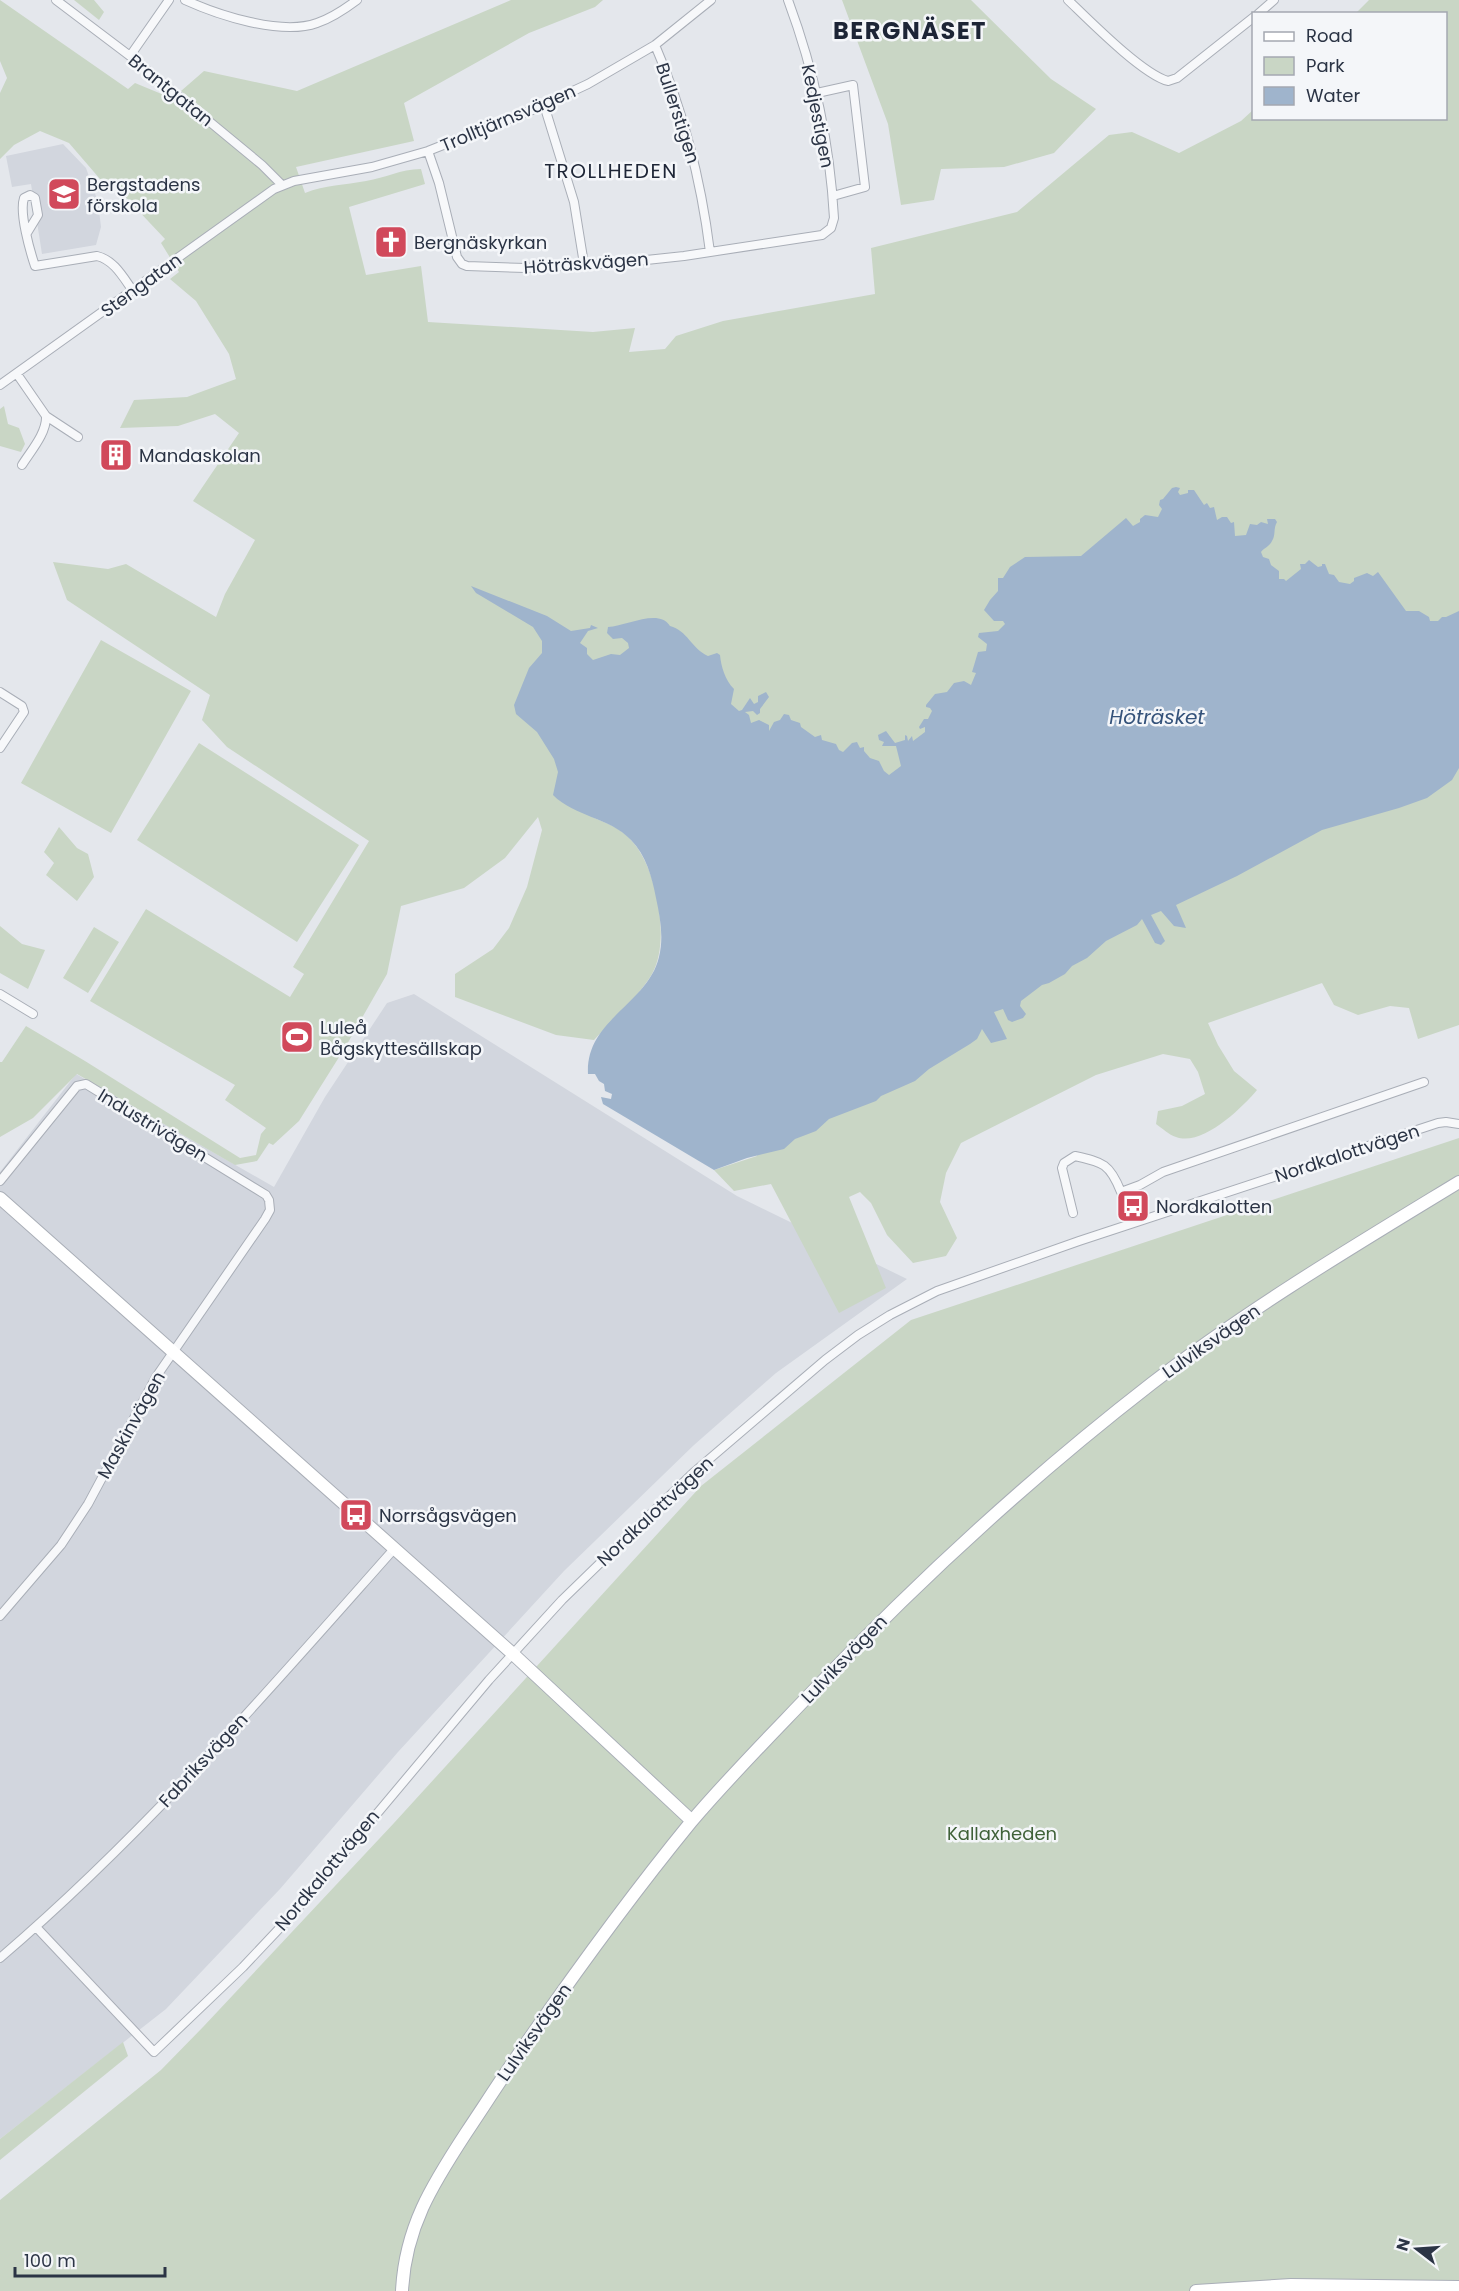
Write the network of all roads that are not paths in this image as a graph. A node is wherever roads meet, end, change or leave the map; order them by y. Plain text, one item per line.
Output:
1 (56, 0) edge
2 (169, 0) edge
3 (185, 0) edge
4 (357, 0) edge
5 (711, 0) edge
6 (788, 0) edge
7 (1068, 0) edge
8 (1252, 19) edge
9 (656, 45) junction
10 (130, 56) junction
11 (817, 93) junction
12 (544, 105) junction
13 (428, 151) junction
14 (282, 185) junction
15 (833, 196) junction
16 (826, 232) joint
17 (27, 233) dead end
18 (710, 252) junction
19 (584, 264) junction
20 (133, 291) junction
21 (17, 374) junction
22 (0, 385) edge
23 (46, 416) junction
24 (78, 437) dead end
25 (22, 465) dead end
26 (0, 692) edge
27 (0, 748) edge
28 (0, 994) edge
29 (33, 1014) dead end
30 (1424, 1082) dead end
31 (1459, 1124) edge
32 (0, 1181) edge
33 (1459, 1182) edge
34 (0, 1198) edge
35 (1073, 1213) dead end
36 (257, 1231) joint
37 (173, 1352) junction
38 (394, 1549) junction
39 (0, 1616) edge
40 (513, 1654) junction
41 (692, 1821) junction
42 (36, 1927) junction
43 (0, 1958) edge
44 (1459, 2287) edge
45 (402, 2291) edge
46 (1196, 2291) edge

1 - 10 street, Brantgatan
2 - 10 street
3 - 4 street
5 - 9 street, Trolltjärnsvägen
6 - 11 street, Kedjestigen
7 - 8 street
9 - 12 street, Trolltjärnsvägen
9 - 18 street, Bullerstigen
10 - 14 street, Brantgatan
11 - 15 street, Kedjestigen
11 - 15 street
12 - 13 street, Trolltjärnsvägen
12 - 19 street
13 - 14 street, Trolltjärnsvägen
13 - 19 street, Höträskvägen
14 - 20 street, Stengatan
15 - 16 street, Kedjestigen
16 - 18 street, Höträskvägen
17 - 20 street
18 - 19 street, Höträskvägen
20 - 21 street, Stengatan
21 - 22 street, Stengatan
21 - 23 street
23 - 24 street
23 - 25 street
26 - 27 street
28 - 29 street
30 - 35 street
31 - 40 street, Nordkalottvägen
32 - 36 street, Industrivägen
33 - 41 main road, Lulviksvägen
34 - 37 main road
36 - 37 street, Maskinvägen
37 - 38 main road
37 - 39 street, Maskinvägen
38 - 40 main road
38 - 42 street, Fabriksvägen
40 - 41 main road
40 - 42 street, Nordkalottvägen
41 - 45 main road, Lulviksvägen
42 - 43 street, Fabriksvägen
44 - 46 main road

